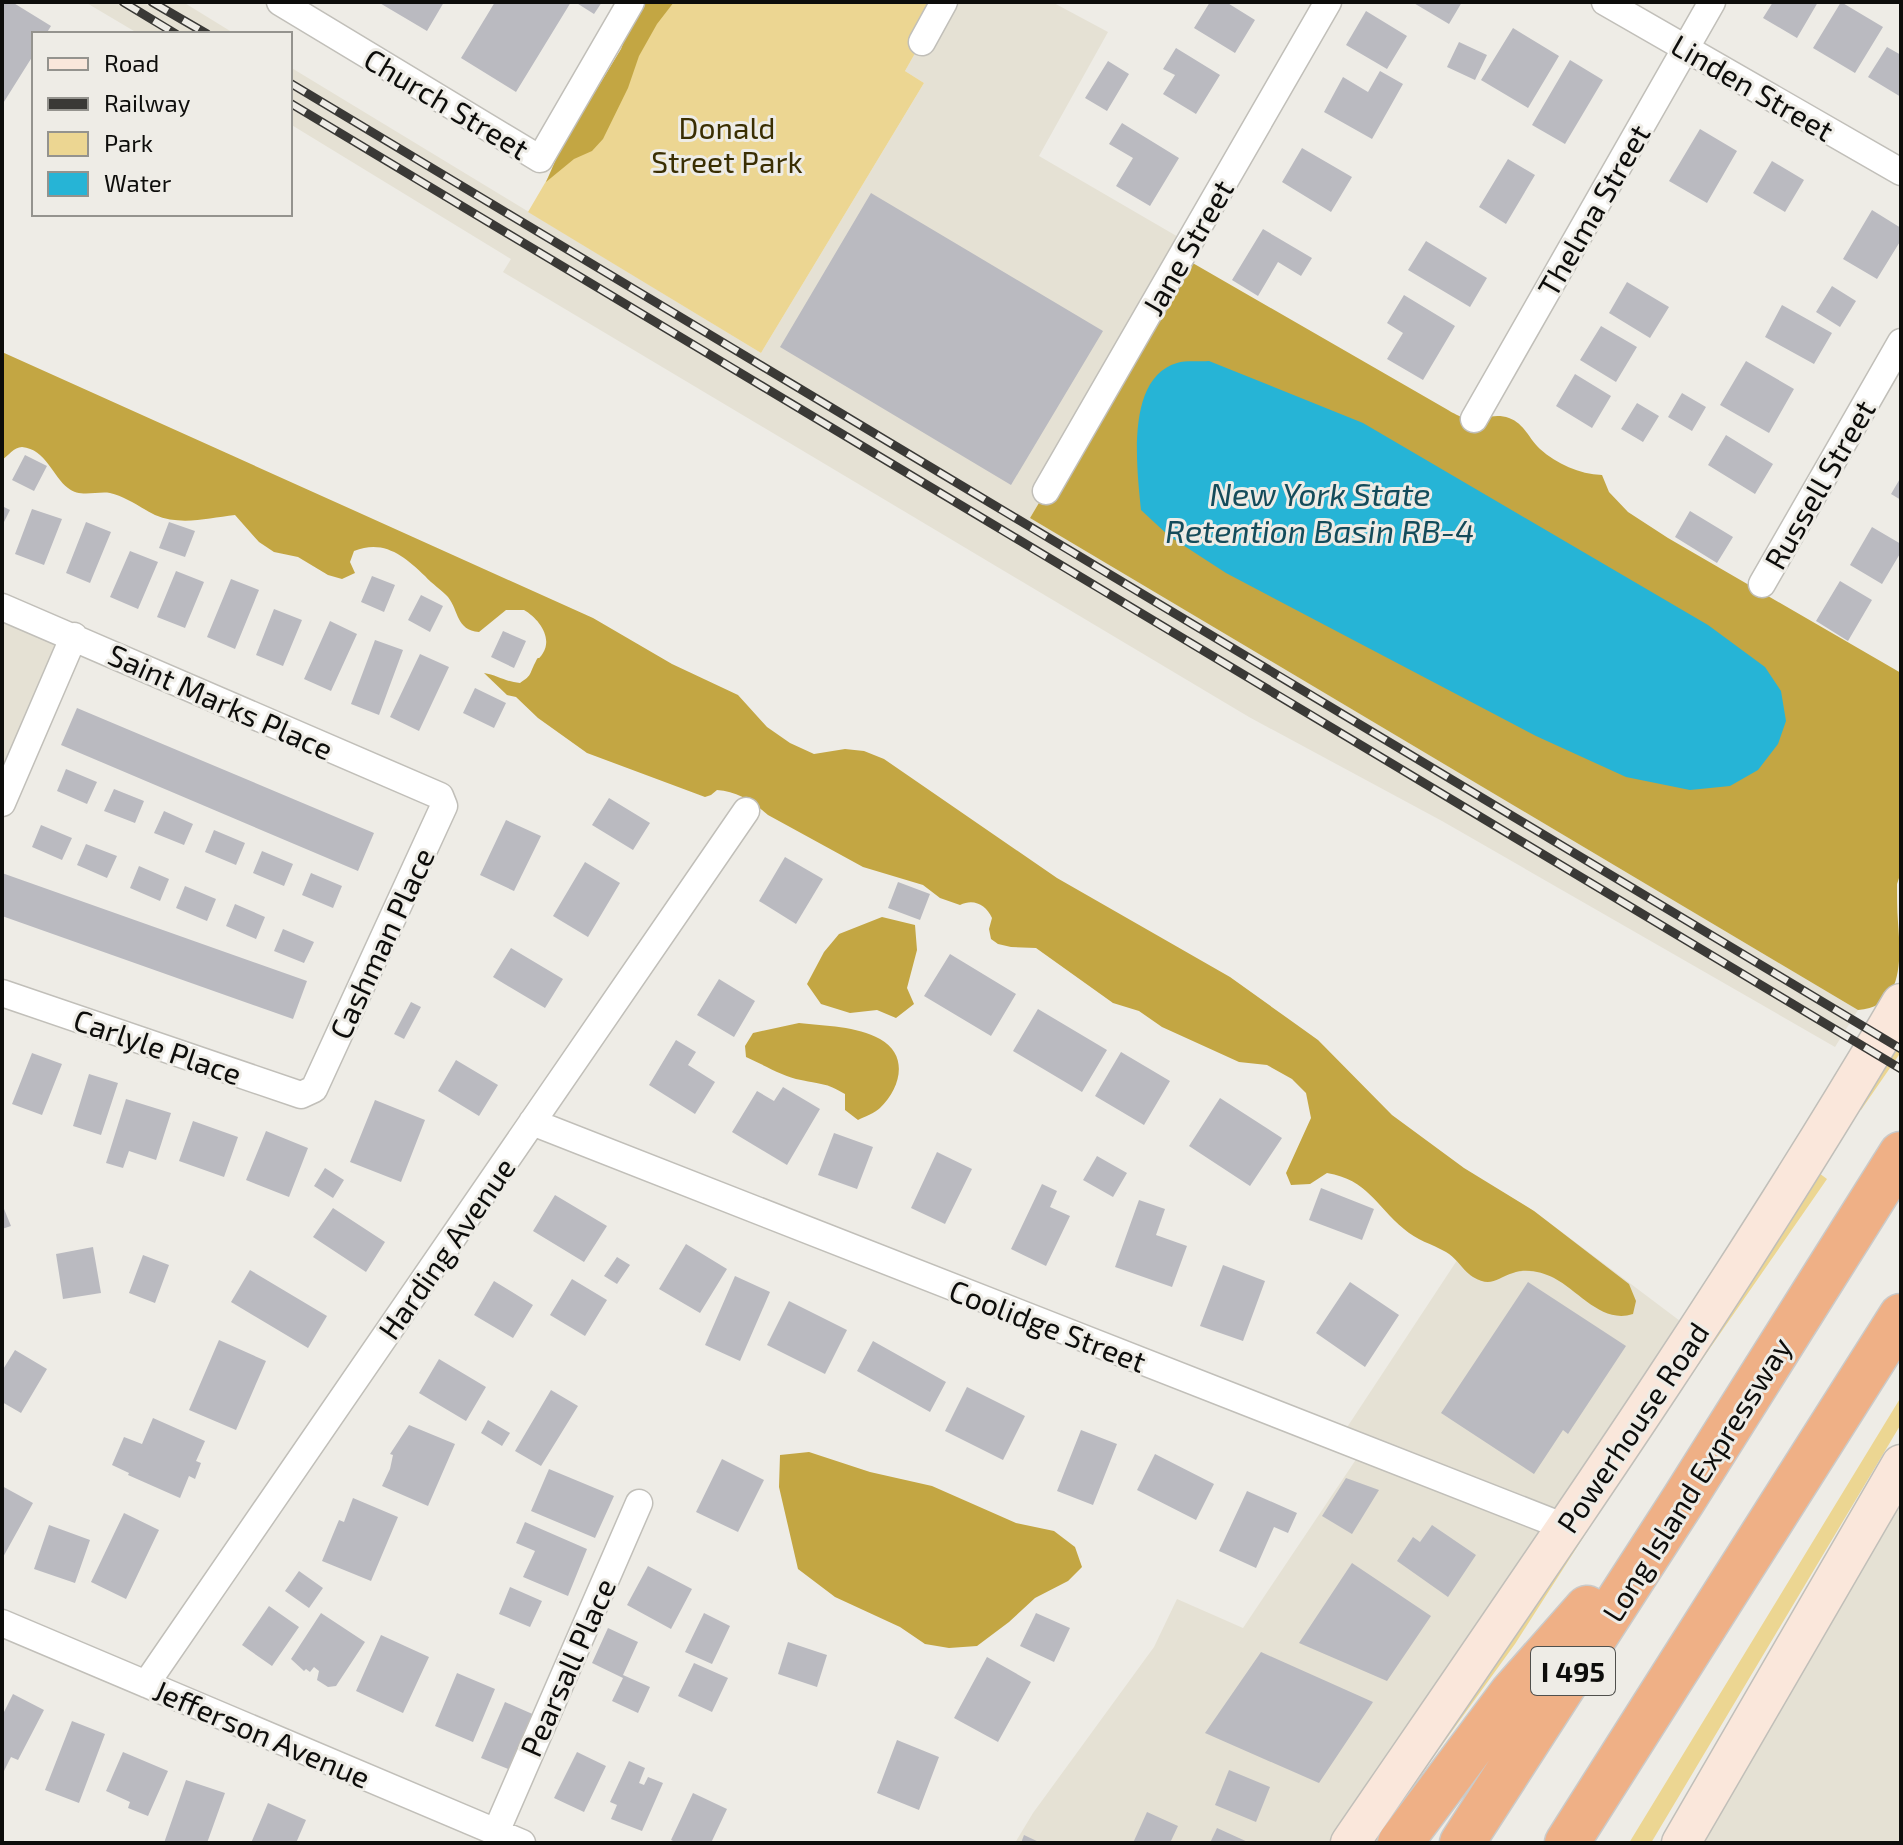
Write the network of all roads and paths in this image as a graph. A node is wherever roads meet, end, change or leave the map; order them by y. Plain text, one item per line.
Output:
1 (280, 2) edge
2 (631, 2) edge
3 (1328, 2) edge
4 (1605, 2) edge
5 (1712, 2) edge
6 (942, 3) edge
7 (922, 42) dead end
8 (1685, 48) junction
9 (1901, 172) edge
10 (1901, 342) edge
11 (1474, 419) dead end
12 (1046, 491) dead end
13 (1762, 584) dead end
14 (2, 607) edge
15 (74, 636) junction
16 (440, 796) joint
17 (2, 803) edge
18 (746, 811) dead end
19 (2, 993) edge
20 (1901, 1003) edge
21 (314, 1089) joint
22 (532, 1122) junction
23 (1901, 1154) edge
24 (1901, 1316) edge
25 (1901, 1464) edge
26 (1684, 1499) junction
27 (639, 1503) dead end
28 (1565, 1527) junction
29 (2, 1623) edge
30 (146, 1684) junction
31 (1648, 1718) junction
32 (496, 1832) junction
33 (522, 1843) edge
34 (1350, 1843) edge
35 (1400, 1843) edge
36 (1462, 1843) edge
37 (1567, 1843) edge
38 (1593, 1843) edge
39 (1681, 1843) edge

1 - 2 street, Church Street
3 - 12 street, Jane Street
4 - 8 street, Linden Street
5 - 8 street, Thelma Street
6 - 7 street
8 - 9 street, Linden Street
8 - 11 street, Thelma Street
10 - 13 street, Russell Street
14 - 15 street, Saint Marks Place
15 - 16 street, Saint Marks Place
15 - 17 street
16 - 21 street, Cashman Place
18 - 22 street, Harding Avenue
19 - 21 street, Carlyle Place
20 - 28 main road, Powerhouse Road
22 - 28 street, Coolidge Street
22 - 30 street, Harding Avenue
23 - 26 highway, Long Island Expressway / I 495
24 - 31 highway, I 495
25 - 39 main road
26 - 35 highway
26 - 36 highway, Long Island Expressway / I 495
27 - 32 street, Pearsall Place
28 - 34 main road, Powerhouse Road
29 - 30 street, Jefferson Avenue
30 - 32 street, Jefferson Avenue
31 - 37 highway, I 495
31 - 38 highway
32 - 33 street, Jefferson Avenue

